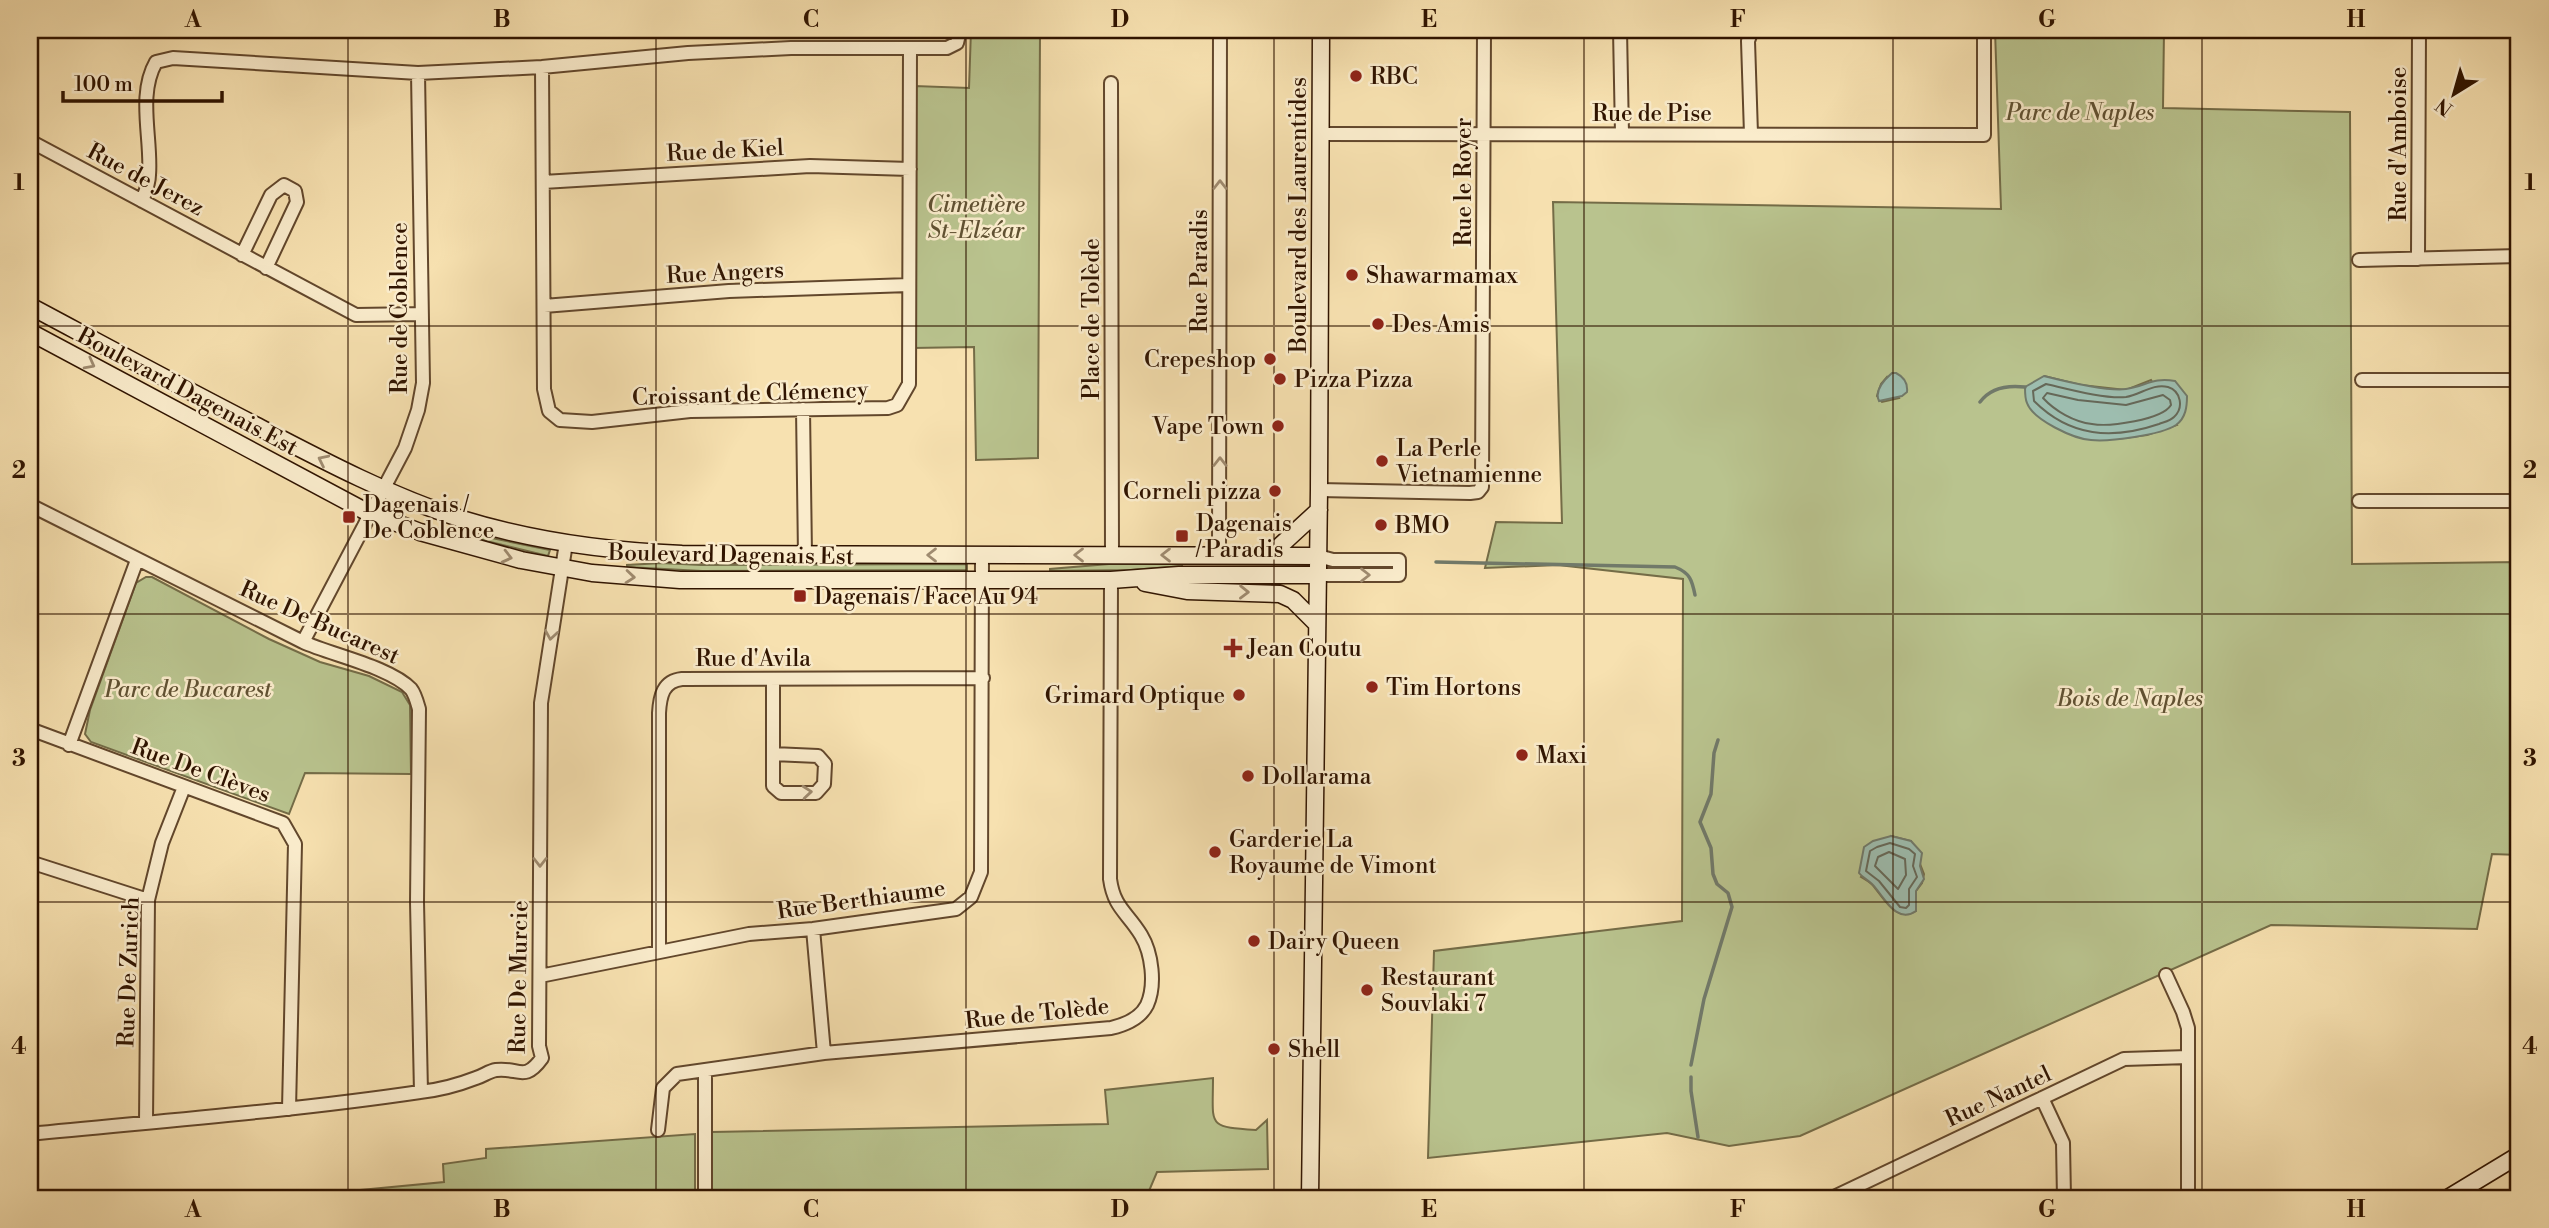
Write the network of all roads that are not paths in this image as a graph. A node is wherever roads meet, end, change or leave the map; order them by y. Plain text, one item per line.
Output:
1 (960, 30) edge
2 (1220, 30) edge
3 (1321, 30) edge
4 (1485, 30) edge
5 (1620, 30) edge
6 (1752, 30) edge
7 (1984, 30) edge
8 (2419, 30) edge
9 (911, 48) junction
10 (541, 67) junction
11 (418, 72) junction
12 (1111, 83) dead end
13 (1321, 134) junction
14 (1484, 134) junction
15 (1622, 134) junction
16 (1751, 134) junction
17 (30, 141) edge
18 (910, 169) junction
19 (542, 182) junction
20 (142, 201) junction
21 (242, 255) junction
22 (2519, 256) edge
23 (2418, 259) junction
24 (2359, 260) dead end
25 (266, 268) junction
26 (909, 285) junction
27 (30, 306) edge
28 (544, 306) junction
29 (422, 314) junction
30 (30, 332) edge
31 (2361, 380) dead end
32 (2519, 380) edge
33 (803, 409) junction
34 (385, 489) junction
35 (1319, 490) junction
36 (2359, 501) dead end
37 (2519, 501) edge
38 (1319, 510) junction
39 (32, 511) edge
40 (372, 514) junction
41 (566, 543) junction
42 (805, 555) junction
43 (982, 555) junction
44 (1112, 555) junction
45 (1219, 555) junction
46 (1270, 555) junction
47 (1318, 556) junction
48 (137, 560) junction
49 (562, 568) junction
50 (1317, 575) junction
51 (982, 580) junction
52 (1118, 580) junction
53 (1317, 624) junction
54 (303, 642) junction
55 (983, 678) junction
56 (774, 679) junction
57 (30, 729) edge
58 (69, 745) junction
59 (773, 754) junction
60 (184, 787) junction
61 (30, 862) edge
62 (148, 900) junction
63 (813, 929) junction
64 (659, 951) junction
65 (2166, 975) dead end
66 (540, 976) junction
67 (824, 1053) junction
68 (2188, 1057) junction
69 (705, 1070) junction
70 (421, 1092) junction
71 (2042, 1098) junction
72 (289, 1109) junction
73 (146, 1122) junction
74 (658, 1130) dead end
75 (30, 1134) edge
76 (2519, 1155) edge
77 (705, 1198) edge
78 (1310, 1198) edge
79 (1832, 1198) edge
80 (2064, 1198) edge
81 (2188, 1198) edge
82 (2448, 1198) edge

1 - 9 street
45 -> 2 street, Rue Paradis
3 - 13 main road, Boulevard des Laurentides
4 - 14 street, Rue le Royer
5 - 15 street
6 - 16 street
7 - 16 street, Rue de Pise
8 - 23 street, Rue d'Amboise
9 - 10 street
9 - 18 street, Croissant de Clémency
10 - 11 street
10 - 19 street, Croissant de Clémency
11 - 20 street
11 - 29 street, Rue de Coblence
12 - 44 street, Place de Tolède
13 - 14 street, Rue de Pise
13 - 35 main road, Boulevard des Laurentides
14 - 15 street, Rue de Pise
14 - 35 street, Rue le Royer
15 - 16 street, Rue de Pise
17 - 20 street, Rue de Jerez
18 - 19 street, Rue de Kiel
18 - 26 street, Croissant de Clémency
19 - 28 street, Croissant de Clémency
20 - 21 street, Rue de Jerez
21 - 25 street, Rue de Jerez
21 - 25 street
22 - 23 street
23 - 24 street
25 - 29 street, Rue de Jerez
26 - 28 street, Rue Angers
26 - 33 street, Croissant de Clémency
34 -> 27 main road, Boulevard Dagenais Est
28 - 33 street, Croissant de Clémency
29 - 34 street, Rue de Coblence
30 -> 40 main road, Boulevard Dagenais Est
31 - 32 street
33 - 42 street
34 - 40 street, Rue de Coblence
34 - 41 main road, Boulevard Dagenais Est
35 - 38 main road, Boulevard des Laurentides
36 - 37 street
38 - 46 main road
38 - 47 main road, Boulevard des Laurentides
39 - 48 street, Rue De Bucarest
40 -> 49 main road, Boulevard Dagenais Est
40 - 54 street, Rue de Coblence
41 - 42 main road, Boulevard Dagenais Est
41 - 49 street, Rue De Murcie
43 -> 42 main road, Boulevard Dagenais Est
44 -> 43 main road, Boulevard Dagenais Est
43 - 51 street, Rue Berthiaume
45 -> 44 main road, Boulevard Dagenais Est
45 - 46 main road, Boulevard Dagenais Est
46 - 47 main road, Boulevard Dagenais Est
47 - 50 main road, Boulevard des Laurentides
50 -> 47 street
48 - 54 street, Rue De Bucarest
48 - 58 street
49 -> 51 main road, Boulevard Dagenais Est
49 -> 66 street, Rue De Murcie
50 - 52 main road, Boulevard Dagenais Est
50 - 53 main road, Boulevard des Laurentides
51 - 52 main road, Boulevard Dagenais Est
51 - 55 street, Rue Berthiaume
52 -> 53 main road
52 - 67 street, Rue de Tolède
53 - 78 main road, Boulevard des Laurentides
54 - 70 street, Rue De Bucarest
55 - 56 street, Rue d'Avila
55 - 63 street, Rue Berthiaume
56 - 59 street
56 - 64 street, Rue d'Avila
57 - 58 street, Rue De Clèves
58 - 60 street, Rue De Clèves
59 -> 59 street
60 - 62 street, Rue De Zurich
60 - 72 street, Rue De Clèves
61 - 62 street
62 - 73 street, Rue De Zurich
63 - 64 street, Rue Berthiaume
63 - 67 street
64 - 66 street, Rue Berthiaume
65 - 68 street
66 - 70 street, Rue De Murcie
67 - 69 street, Rue de Tolède
68 - 71 street, Rue Nantel
68 - 81 street
69 - 74 street, Rue de Tolède
69 - 77 street
70 - 72 street, Rue De Murcie
71 - 79 street, Rue Nantel
71 - 80 street
72 - 73 street, Rue De Murcie
73 - 75 street, Rue De Murcie
76 - 82 main road

